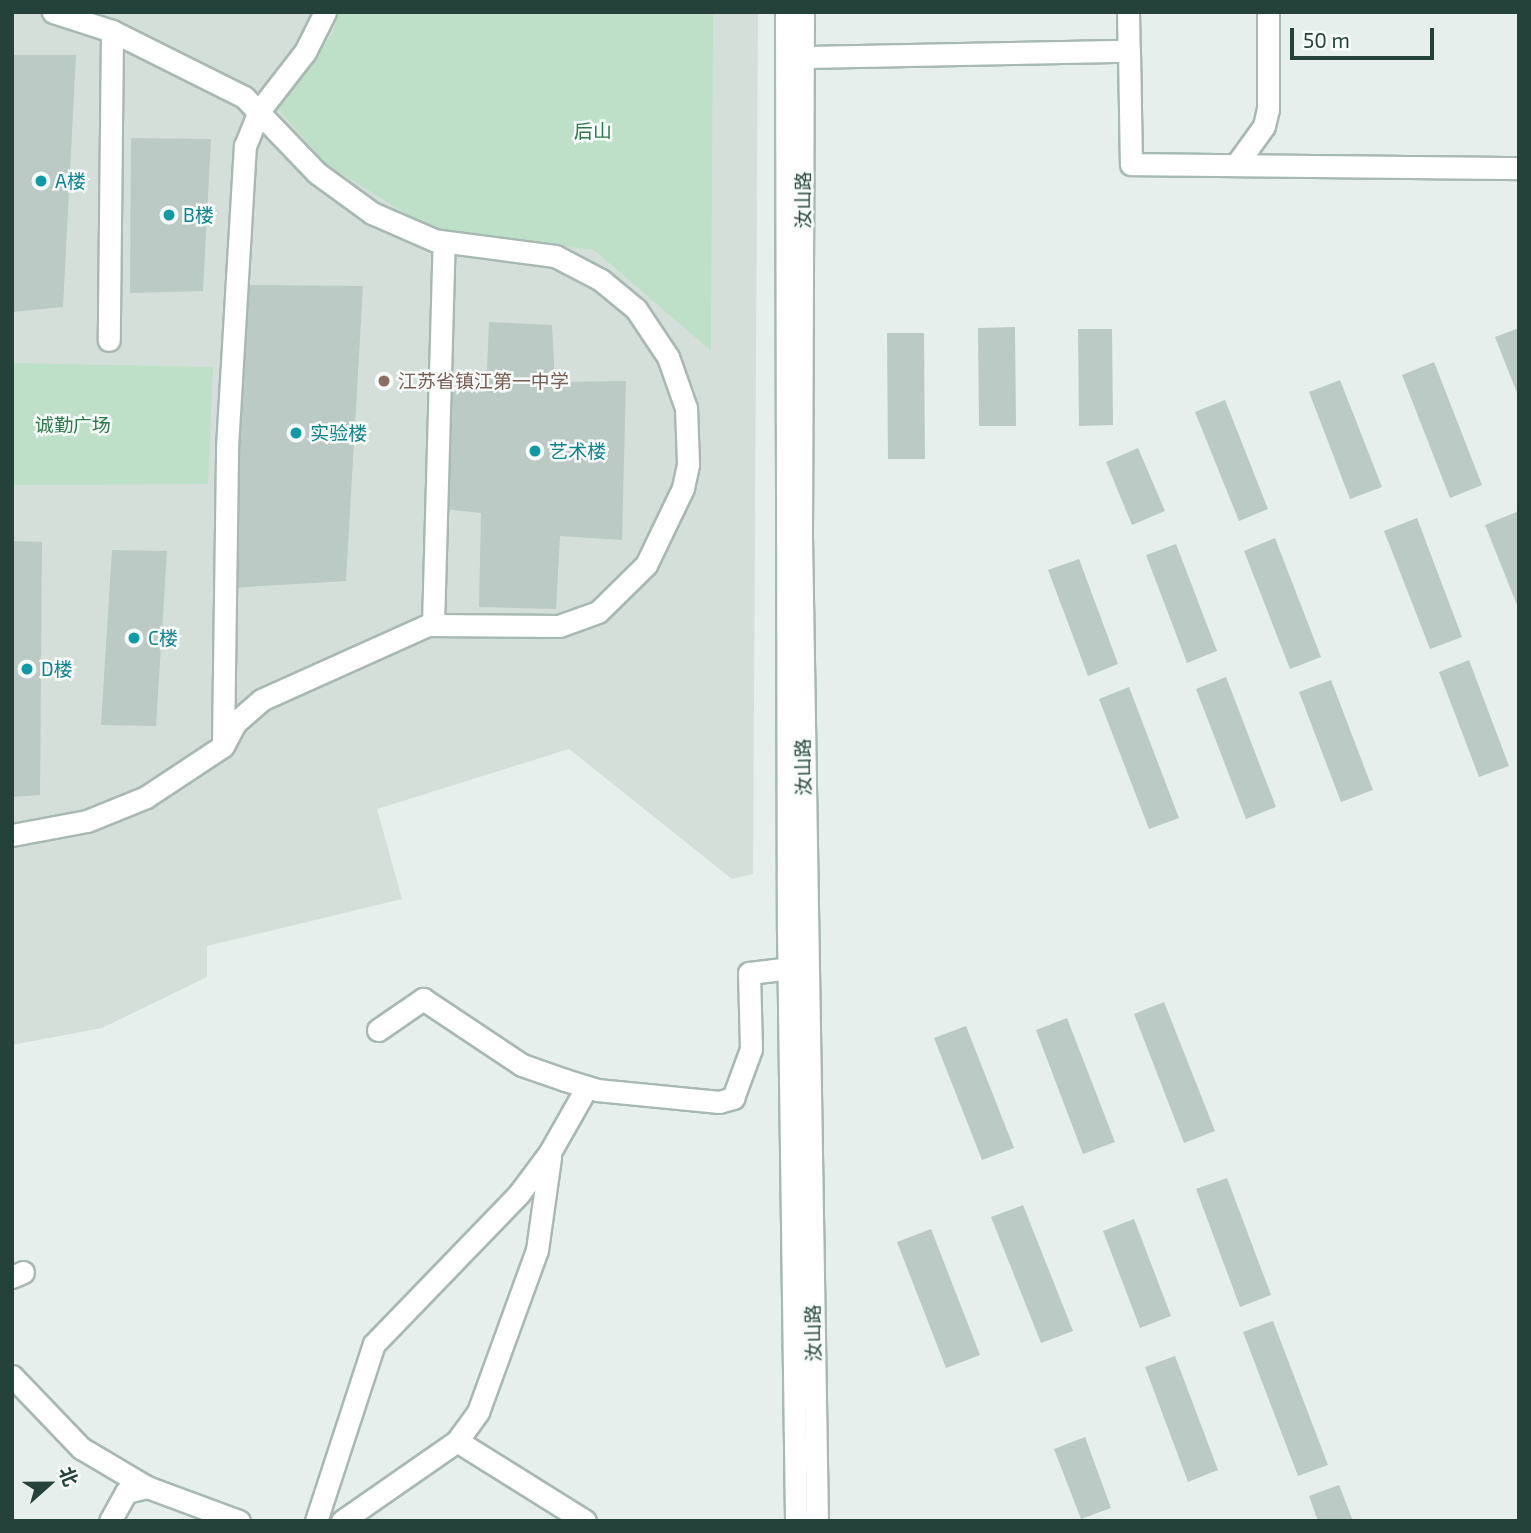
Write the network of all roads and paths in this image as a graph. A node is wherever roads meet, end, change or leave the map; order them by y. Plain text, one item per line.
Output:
1 (53, 12) edge
2 (326, 12) edge
3 (786, 12) edge
4 (803, 12) edge
5 (1128, 12) edge
6 (1268, 12) edge
7 (112, 31) junction
8 (1129, 51) junction
9 (804, 57) junction
10 (259, 111) junction
11 (1236, 165) junction
12 (1519, 168) edge
13 (444, 242) junction
14 (109, 340) dead end
15 (432, 625) junction
16 (223, 746) junction
17 (12, 835) edge
18 (797, 968) junction
19 (378, 1030) dead end
20 (587, 1087) junction
21 (550, 1152) junction
22 (12, 1376) edge
23 (457, 1441) junction
24 (147, 1487) junction
25 (110, 1521) edge
26 (239, 1521) edge
27 (316, 1521) edge
28 (342, 1521) edge
29 (585, 1521) edge
30 (796, 1521) edge
31 (817, 1521) edge

1 - 7 street
2 - 10 street
3 - 18 street, 汝山路
4 - 9 street, 汝山路
5 - 8 street
6 - 11 street
7 - 10 street
7 - 14 street
8 - 9 street
8 - 11 street
9 - 18 street, 汝山路
10 - 13 street
10 - 16 street
11 - 12 street
13 - 15 street
13 - 15 street
15 - 16 street
16 - 17 street
18 - 20 street
18 - 30 street, 汝山路
18 - 31 street, 汝山路
19 - 20 street
20 - 21 street
21 - 23 street
21 - 27 street
22 - 24 street
23 - 28 street
23 - 29 street
24 - 25 street
24 - 26 street

